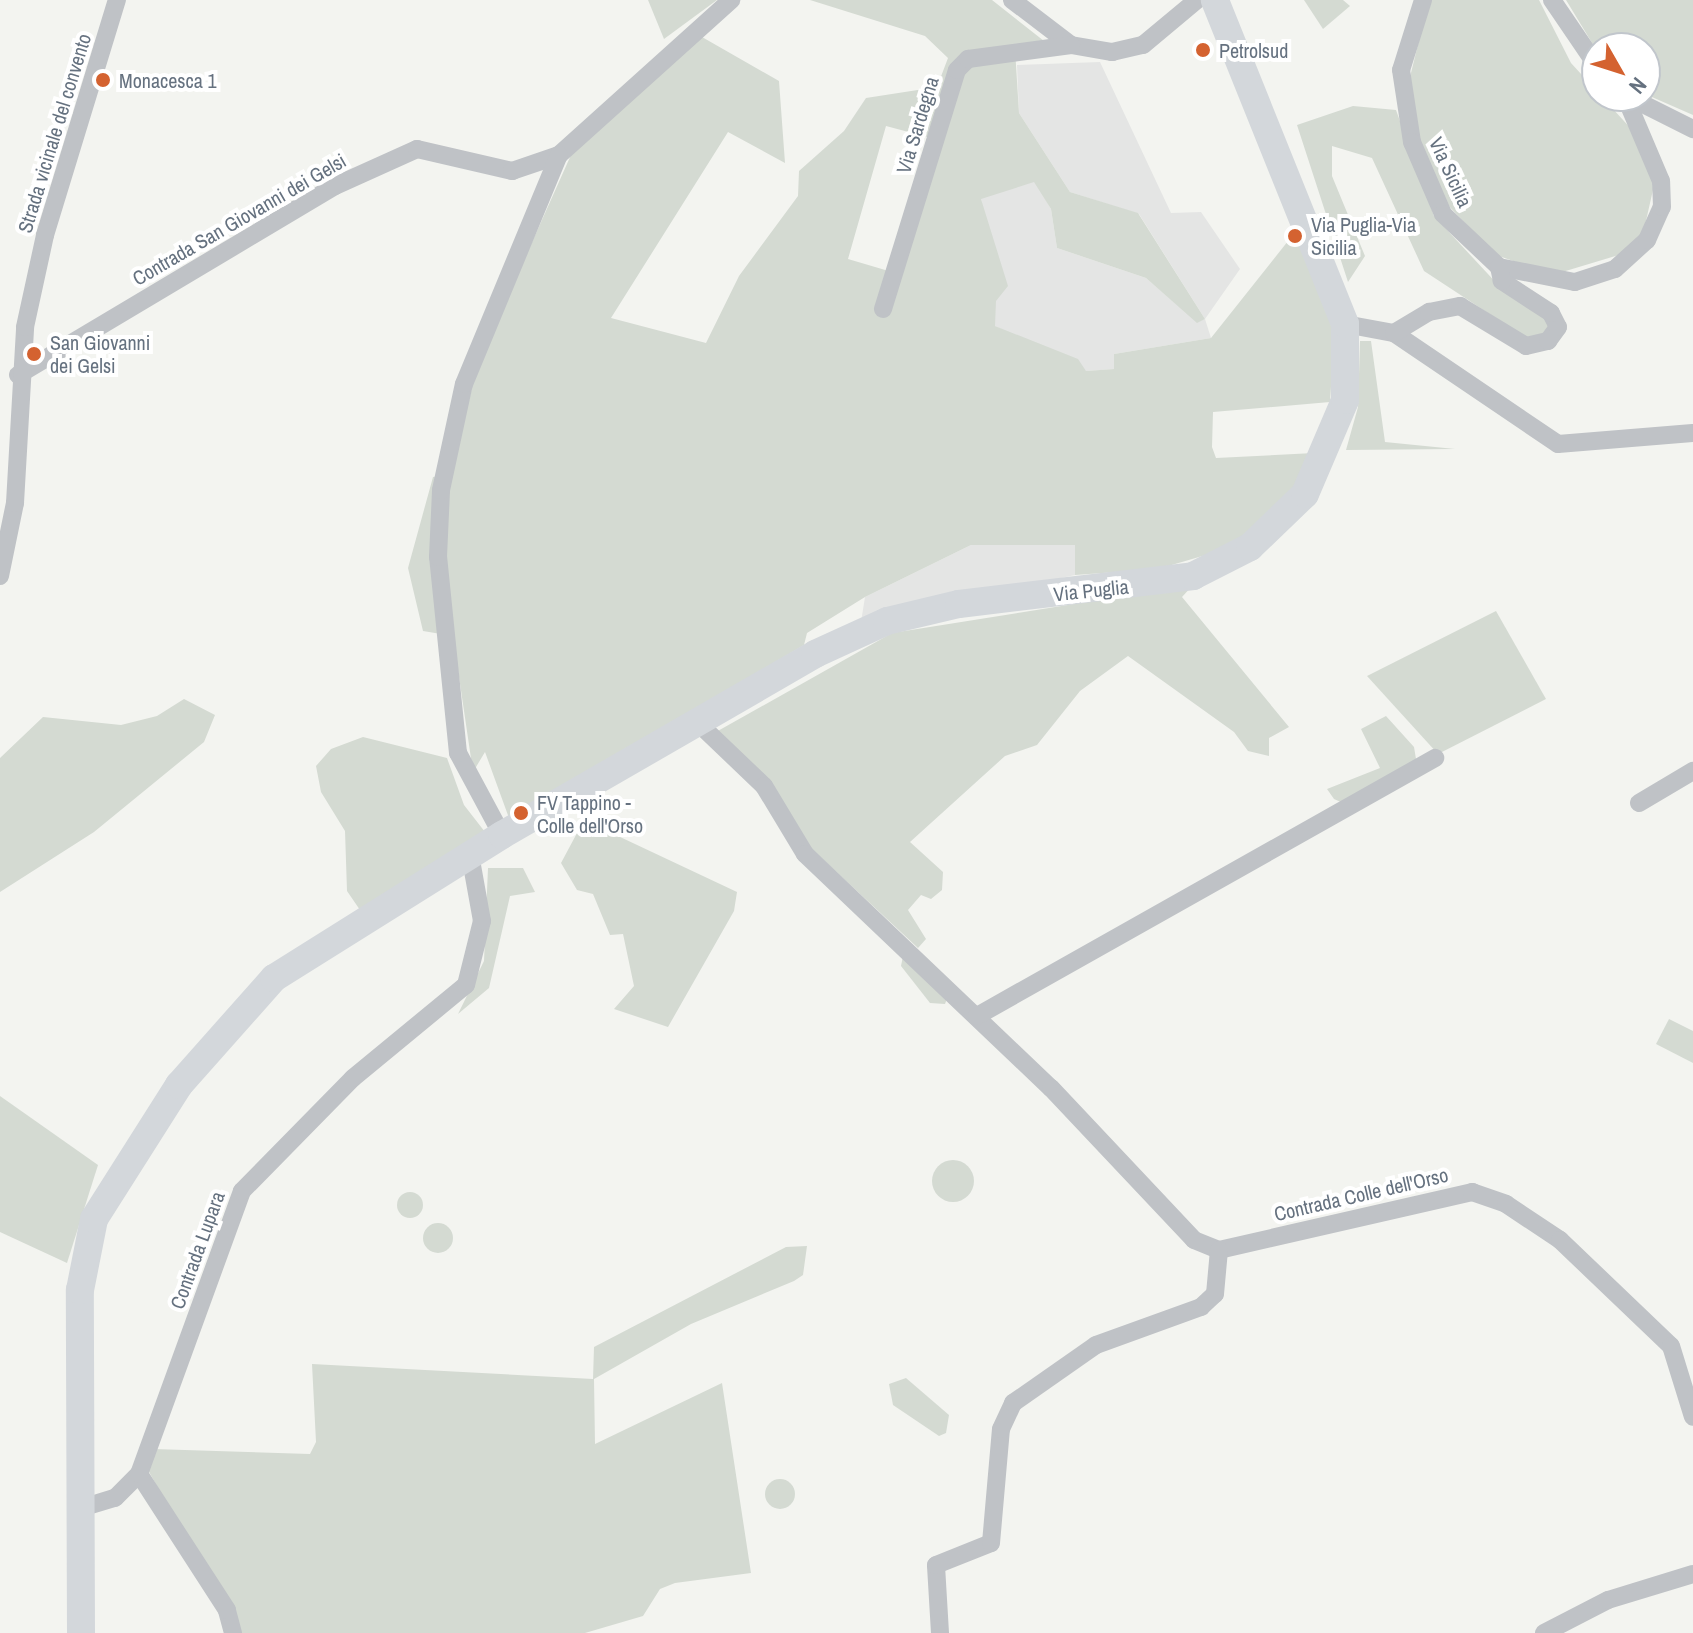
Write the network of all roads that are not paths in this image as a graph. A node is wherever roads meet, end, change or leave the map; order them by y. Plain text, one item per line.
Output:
1 (117, 0) edge
2 (731, 0) edge
3 (1012, 0) edge
4 (1423, 0) edge
5 (1552, 0) edge
6 (1191, 4) edge
7 (1221, 8) edge
8 (1581, 43) edge
9 (1071, 45) junction
10 (1633, 112) edge
11 (1658, 112) edge
12 (1693, 129) edge
13 (559, 155) junction
14 (1499, 267) junction
15 (883, 309) dead end
16 (1345, 324) junction
17 (1394, 333) junction
18 (18, 375) junction
19 (1693, 433) edge
20 (0, 576) edge
21 (696, 721) junction
22 (1435, 758) dead end
23 (1693, 771) edge
24 (1639, 803) dead end
25 (502, 835) junction
26 (470, 854) junction
27 (977, 1016) junction
28 (1219, 1250) junction
29 (1693, 1417) edge
30 (139, 1474) junction
31 (78, 1509) junction
32 (1693, 1574) edge
33 (81, 1633) edge
34 (233, 1633) edge
35 (940, 1633) edge
36 (1544, 1633) edge

1 - 18 street, Strada vicinale del convento
2 - 13 street, Contrada San Giovanni dei Gelsi
3 - 9 street, Via Sardegna
4 - 14 street, Via Sicilia
5 - 8 street
6 - 7 street, Via Sardegna
6 - 9 street, Via Sardegna
7 - 16 main road, Via Puglia
9 - 15 street, Via Sardegna
10 - 14 street
11 - 12 street
13 - 18 street, Contrada San Giovanni dei Gelsi
13 - 25 street
14 - 17 street
16 - 17 street
16 - 21 main road, Via Puglia
17 - 19 street
18 - 20 street
21 - 25 main road, Via Puglia
21 - 27 street
22 - 27 street
23 - 24 street
25 - 26 main road, Via Puglia
26 - 30 street, Contrada Lupara
26 - 31 main road, Via Puglia
27 - 28 street
28 - 29 street, Contrada Colle dell'Orso
28 - 35 street
30 - 31 street
30 - 34 street
31 - 33 main road, Via Puglia
32 - 36 street

